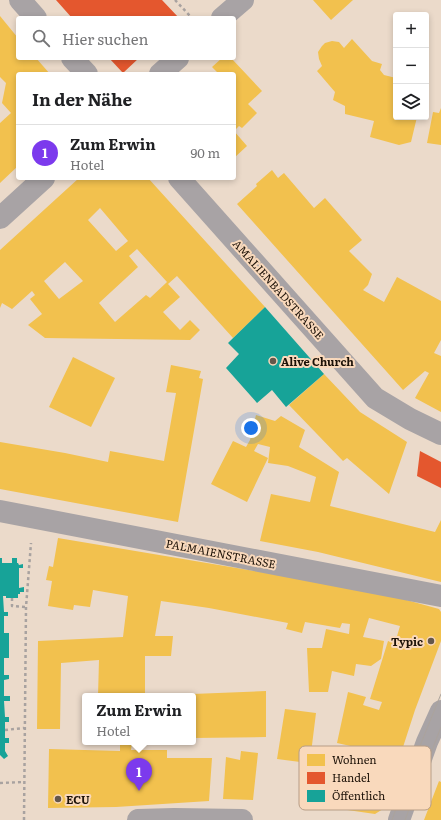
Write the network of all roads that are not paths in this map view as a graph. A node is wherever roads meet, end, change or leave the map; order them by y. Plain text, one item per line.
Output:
1 (20, 0) edge
2 (242, 0) edge
3 (34, 16) edge
4 (224, 16) edge
5 (74, 60) edge
6 (176, 60) edge
7 (85, 72) edge
8 (162, 72) edge
9 (42, 180) edge
10 (181, 180) edge
11 (0, 218) edge
12 (441, 434) edge
13 (0, 511) edge
14 (441, 596) edge
15 (441, 711) edge
16 (426, 746) edge
17 (403, 810) edge
18 (138, 820) edge
19 (242, 820) edge
20 (399, 820) edge

1 - 3 street
2 - 4 street
5 - 7 street
6 - 8 street
9 - 11 street
10 - 12 street, AMALIENBADSTRASSE
13 - 14 street, PALMAIENSTRASSE
15 - 16 street
17 - 20 street
18 - 19 street

